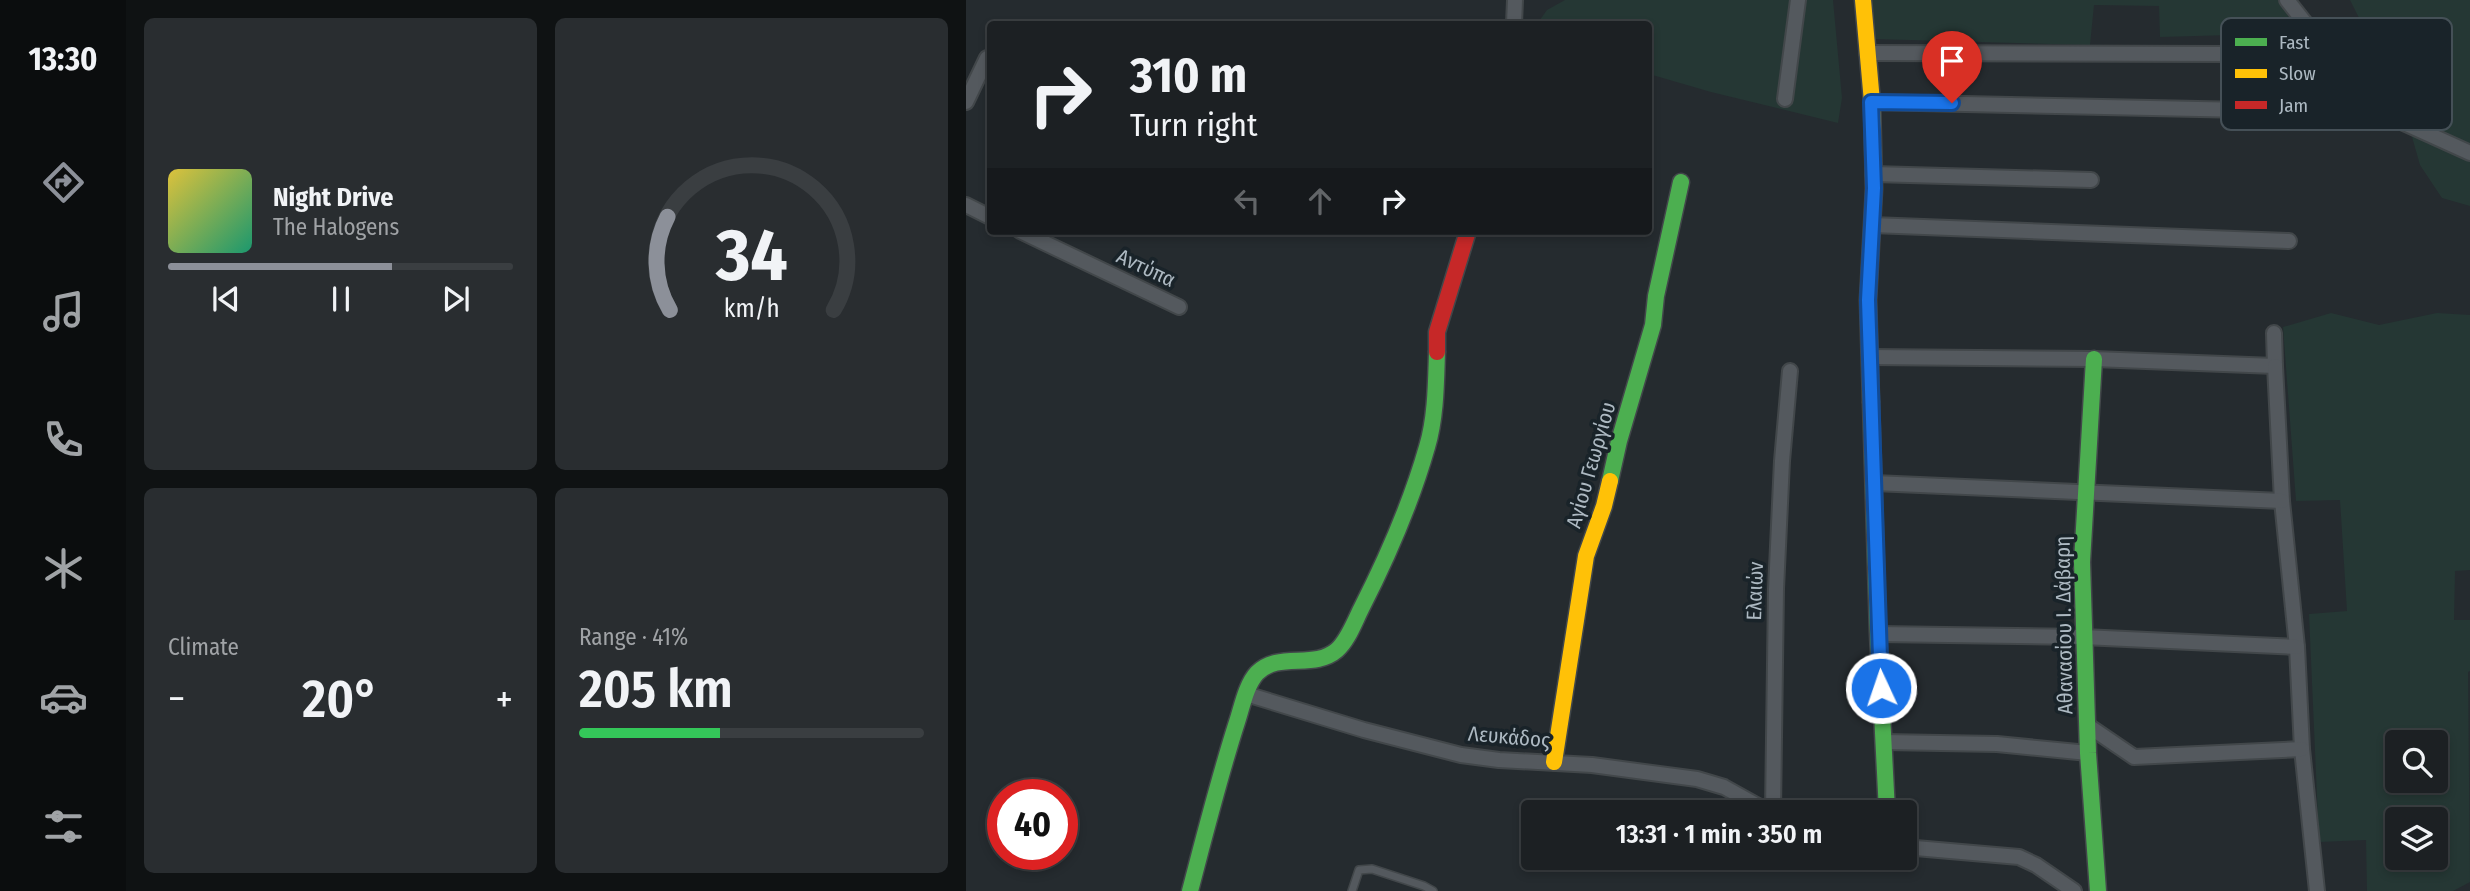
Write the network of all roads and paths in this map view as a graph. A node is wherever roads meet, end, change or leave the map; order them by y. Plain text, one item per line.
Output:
1 (1515, 0) edge
2 (1798, 0) edge
3 (1863, 0) edge
4 (2287, 0) edge
5 (2302, 18) edge
6 (1514, 21) edge
7 (1867, 53) junction
8 (2221, 54) edge
9 (987, 58) dead end
10 (1784, 99) dead end
11 (966, 102) edge
12 (1871, 102) junction
13 (2221, 109) edge
14 (2419, 130) edge
15 (2470, 153) edge
16 (1874, 174) junction
17 (2091, 180) dead end
18 (1681, 182) dead end
19 (966, 205) edge
20 (987, 216) edge
21 (1872, 225) junction
22 (1028, 235) edge
23 (1467, 235) edge
24 (2289, 241) dead end
25 (1179, 307) dead end
26 (2274, 333) dead end
27 (1870, 357) junction
28 (2094, 359) junction
29 (2275, 366) junction
30 (1790, 371) dead end
31 (1874, 483) junction
32 (2084, 494) junction
33 (2283, 501) junction
34 (1878, 634) junction
35 (2083, 637) junction
36 (2297, 647) junction
37 (1246, 694) junction
38 (2087, 725) junction
39 (1884, 742) junction
40 (2302, 749) junction
41 (2088, 753) junction
42 (1554, 762) junction
43 (1748, 800) edge
44 (1771, 800) edge
45 (1887, 800) edge
46 (1917, 848) edge
47 (1190, 891) edge
48 (1352, 891) edge
49 (1433, 891) edge
50 (2074, 891) edge
51 (2098, 891) edge
52 (2316, 891) edge

1 - 6 street
2 - 10 street
3 - 7 street
4 - 5 street
7 - 8 street
7 - 12 street
9 - 11 street
12 - 13 street
12 - 16 street
14 - 15 street
16 - 17 street
16 - 21 street
18 - 42 street, Αγίου Γεωργίου
19 - 20 street
21 - 24 street
21 - 27 street
22 - 25 street, Αντύπα
23 - 37 street
26 - 29 street
27 - 28 street
27 - 31 street
28 - 29 street
28 - 32 street, Αθανασίου Ι. Δάβαρη
29 - 33 street
30 - 44 street, Ελαιών
31 - 32 street
31 - 34 street
32 - 33 street
32 - 35 street, Αθανασίου Ι. Δάβαρη
33 - 36 street
34 - 35 street
34 - 39 street
35 - 36 street
35 - 38 street, Αθανασίου Ι. Δάβαρη
36 - 40 street
37 - 42 street, Λευκάδος
37 - 47 street
38 - 40 street
38 - 41 street, Αθανασίου Ι. Δάβαρη
39 - 41 street
39 - 45 street
40 - 52 street
41 - 51 street, Αθανασίου Ι. Δάβαρη
42 - 43 street, Λευκάδος
46 - 50 street
48 - 49 lane

